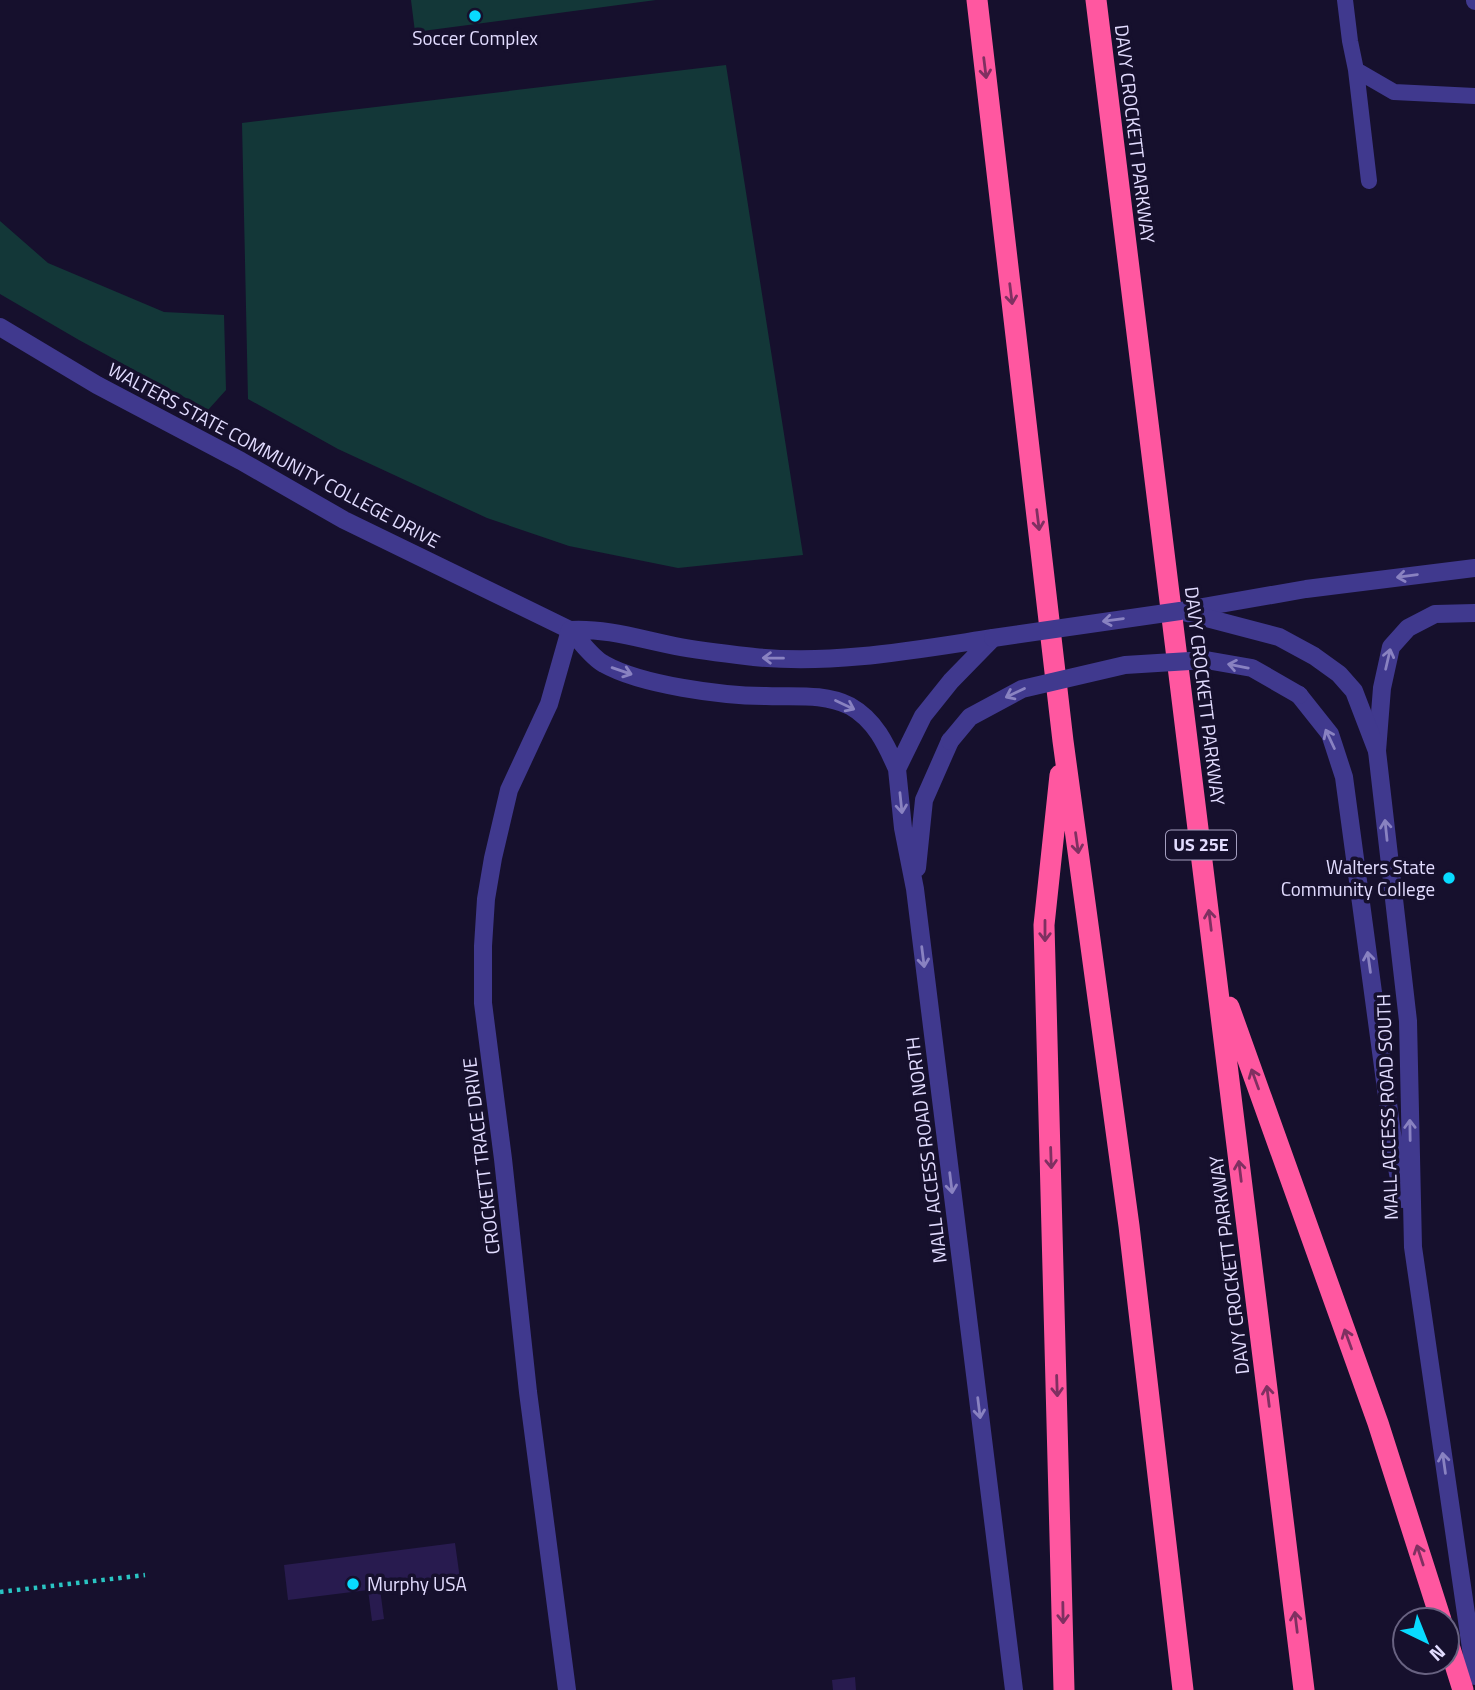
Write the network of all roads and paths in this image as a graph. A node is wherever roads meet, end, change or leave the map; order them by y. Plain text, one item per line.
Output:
1 (977, 0) edge
2 (1096, 0) edge
3 (1345, 0) edge
4 (1356, 69) junction
5 (1475, 96) edge
6 (1369, 181) dead end
7 (0, 327) edge
8 (1475, 568) edge
9 (1180, 611) junction
10 (1475, 612) edge
11 (570, 629) junction
12 (993, 638) junction
13 (1063, 741) junction
14 (1377, 751) junction
15 (897, 769) junction
16 (915, 889) junction
17 (1216, 971) junction
18 (1413, 1247) junction
19 (145, 1575) dead end
20 (0, 1592) edge
21 (1437, 1606) edge
22 (1475, 1676) edge
23 (567, 1690) edge
24 (1014, 1690) edge
25 (1064, 1690) edge
26 (1183, 1690) edge
27 (1304, 1690) edge

1 -> 13 highway
17 -> 2 highway, DAVY CROCKETT PARKWAY / US 25E
3 - 4 lane
4 - 5 lane
4 - 6 lane
7 - 11 street, WALTERS STATE COMMUNITY COLLEGE DRIVE
8 -> 9 street, WALTERS STATE COMMUNITY COLLEGE DRIVE
9 -> 12 street, WALTERS STATE COMMUNITY COLLEGE DRIVE, bridge
9 - 14 street, MALL ACCESS ROAD SOUTH
14 -> 10 street
12 -> 11 street, WALTERS STATE COMMUNITY COLLEGE DRIVE
11 -> 15 street, WALTERS STATE COMMUNITY COLLEGE DRIVE
11 - 23 street, CROCKETT TRACE DRIVE
12 - 15 street
13 -> 25 highway
13 -> 26 highway
18 -> 14 street, MALL ACCESS ROAD SOUTH
15 -> 16 street, MALL ACCESS ROAD NORTH
18 -> 16 street, bridge
16 -> 24 street, MALL ACCESS ROAD NORTH
21 -> 17 highway
27 -> 17 highway, DAVY CROCKETT PARKWAY / US 25E
22 -> 18 street, MALL ACCESS ROAD SOUTH
19 - 20 path

